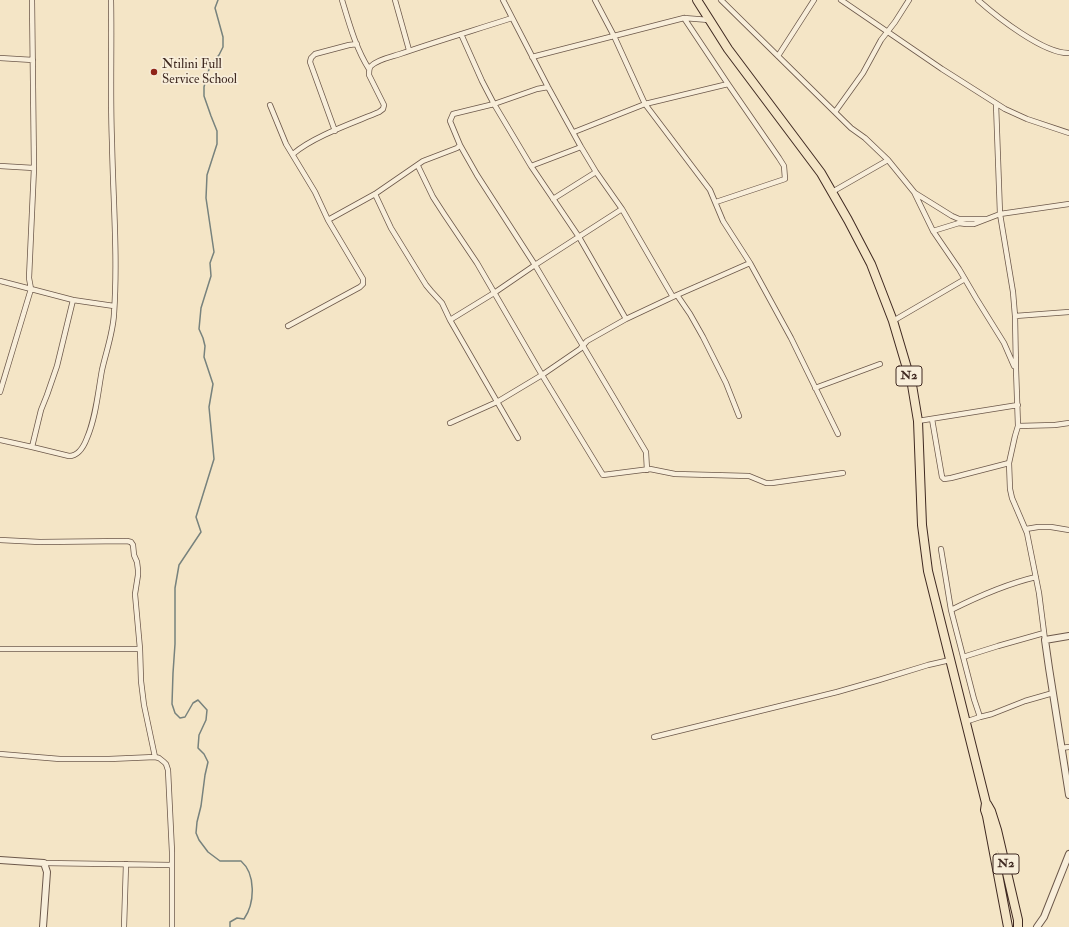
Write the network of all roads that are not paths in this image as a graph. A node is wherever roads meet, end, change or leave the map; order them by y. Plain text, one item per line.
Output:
1 (32, 0) edge
2 (111, 0) edge
3 (342, 0) edge
4 (395, 0) edge
5 (503, 0) edge
6 (595, 0) edge
7 (697, 0) edge
8 (721, 0) edge
9 (814, 0) edge
10 (841, 0) edge
11 (909, 0) edge
12 (978, 0) edge
13 (512, 18) junction
14 (684, 18) junction
15 (709, 20) junction
16 (888, 32) junction
17 (461, 34) junction
18 (614, 36) junction
19 (357, 44) junction
20 (410, 50) junction
21 (1069, 54) edge
22 (778, 56) junction
23 (532, 57) junction
24 (0, 58) edge
25 (32, 60) junction
26 (369, 69) junction
27 (728, 84) junction
28 (548, 87) junction
29 (494, 104) junction
30 (645, 104) junction
31 (996, 104) junction
32 (270, 105) dead end
33 (835, 112) junction
34 (335, 131) junction
35 (574, 132) junction
36 (1069, 133) edge
37 (460, 145) junction
38 (581, 147) junction
39 (293, 154) junction
40 (888, 160) junction
41 (0, 166) edge
42 (418, 166) junction
43 (531, 166) junction
44 (34, 168) junction
45 (596, 172) junction
46 (832, 192) junction
47 (914, 192) junction
48 (375, 194) junction
49 (553, 199) junction
50 (716, 202) junction
51 (1069, 204) edge
52 (622, 209) junction
53 (1000, 214) junction
54 (328, 220) junction
55 (959, 221) junction
56 (933, 231) junction
57 (579, 237) junction
58 (750, 263) junction
59 (535, 265) junction
60 (965, 279) junction
61 (0, 281) edge
62 (31, 289) junction
63 (494, 293) junction
64 (675, 296) junction
65 (73, 300) junction
66 (114, 306) junction
67 (1069, 312) edge
68 (1015, 316) junction
69 (626, 319) junction
70 (450, 320) junction
71 (894, 321) junction
72 (288, 326) dead end
73 (582, 346) junction
74 (880, 364) dead end
75 (1016, 369) junction
76 (542, 375) junction
77 (815, 388) junction
78 (0, 392) edge
79 (497, 402) junction
80 (1018, 405) junction
81 (739, 416) dead end
82 (932, 419) junction
83 (918, 421) junction
84 (450, 423) dead end
85 (1069, 423) edge
86 (1018, 426) junction
87 (838, 434) dead end
88 (518, 438) dead end
89 (0, 440) edge
90 (32, 447) junction
91 (1010, 463) junction
92 (647, 470) junction
93 (843, 473) dead end
94 (1026, 529) junction
95 (1069, 530) edge
96 (0, 540) edge
97 (942, 549) dead end
98 (1036, 577) junction
99 (951, 610) junction
100 (1069, 636) edge
101 (1045, 637) junction
102 (0, 649) edge
103 (140, 649) junction
104 (963, 657) junction
105 (950, 660) junction
106 (1052, 693) junction
107 (980, 717) junction
108 (966, 722) junction
109 (654, 737) dead end
110 (1069, 747) edge
111 (1061, 748) junction
112 (0, 754) edge
113 (155, 757) junction
114 (1069, 795) edge
115 (986, 803) junction
116 (1068, 858) edge
117 (0, 860) edge
118 (44, 863) junction
119 (126, 864) junction
120 (172, 865) junction
121 (43, 927) edge
122 (124, 927) edge
123 (172, 927) edge
124 (1008, 927) edge
125 (1018, 927) edge
126 (1037, 927) edge

1 - 25 street
2 - 66 street
3 - 19 street
4 - 20 street
5 - 13 street
6 - 18 street
7 - 15 highway, N2
8 - 22 street
9 - 22 street
10 - 16 street
11 - 16 street
12 - 21 street
13 - 17 street
13 - 23 street
14 - 15 street
14 - 18 street
14 - 27 street
15 - 46 highway, N2
16 - 31 street
16 - 33 street
17 - 20 street
17 - 29 street
18 - 23 street
18 - 30 street
19 - 26 street
19 - 34 street
20 - 26 street
22 - 33 street
23 - 28 street
24 - 25 street
25 - 44 street
26 - 34 street
27 - 30 street
27 - 50 street
28 - 29 street
28 - 35 street
29 - 37 street
29 - 43 street
30 - 35 street
30 - 50 street
31 - 36 street
31 - 53 street
32 - 39 street
33 - 40 street
34 - 39 street
35 - 38 street
37 - 42 street
37 - 59 street
38 - 43 street
38 - 45 street
39 - 54 street
40 - 46 street
40 - 47 street
41 - 44 street
42 - 48 street
42 - 63 street
43 - 49 street
44 - 62 street
45 - 49 street
45 - 52 street
46 - 71 highway, N2
47 - 55 street
47 - 56 street
48 - 54 street
48 - 70 street
49 - 57 street
50 - 58 street
51 - 53 street
52 - 57 street
52 - 64 street
53 - 55 street
53 - 68 street
54 - 72 street
55 - 56 street
56 - 60 street
57 - 59 street
57 - 69 street
58 - 64 street
58 - 77 street
59 - 63 street
59 - 73 street
60 - 71 street
60 - 75 street
61 - 62 street
62 - 65 street
62 - 78 street
63 - 70 street
63 - 76 street
64 - 69 street
64 - 81 street
65 - 66 street
65 - 90 street
66 - 90 street
67 - 68 street
68 - 75 street
69 - 73 street
70 - 79 street
71 - 83 highway, N2
73 - 76 street
73 - 92 street
74 - 77 street
75 - 80 street
76 - 79 street
76 - 92 street
77 - 87 street
79 - 84 street
79 - 88 street
80 - 82 street
80 - 86 street
82 - 83 street
82 - 91 street
83 - 105 highway, N2
85 - 86 street
86 - 91 street
89 - 90 street
91 - 94 street
92 - 93 street
94 - 95 street
94 - 98 street
96 - 103 street
97 - 99 street
98 - 99 street
98 - 101 street
99 - 104 street
100 - 101 street
101 - 104 street
101 - 106 street
102 - 103 street
103 - 113 street
104 - 107 street
105 - 108 highway, N2
105 - 109 street
106 - 107 street
106 - 111 street
107 - 108 street
108 - 115 highway, N2
110 - 111 street
111 - 114 street
112 - 113 street
113 - 120 street
115 - 124 highway, N2
115 - 125 highway, N2
116 - 126 street
117 - 118 street
118 - 119 street
118 - 121 street
119 - 120 street
119 - 122 street
120 - 123 street

